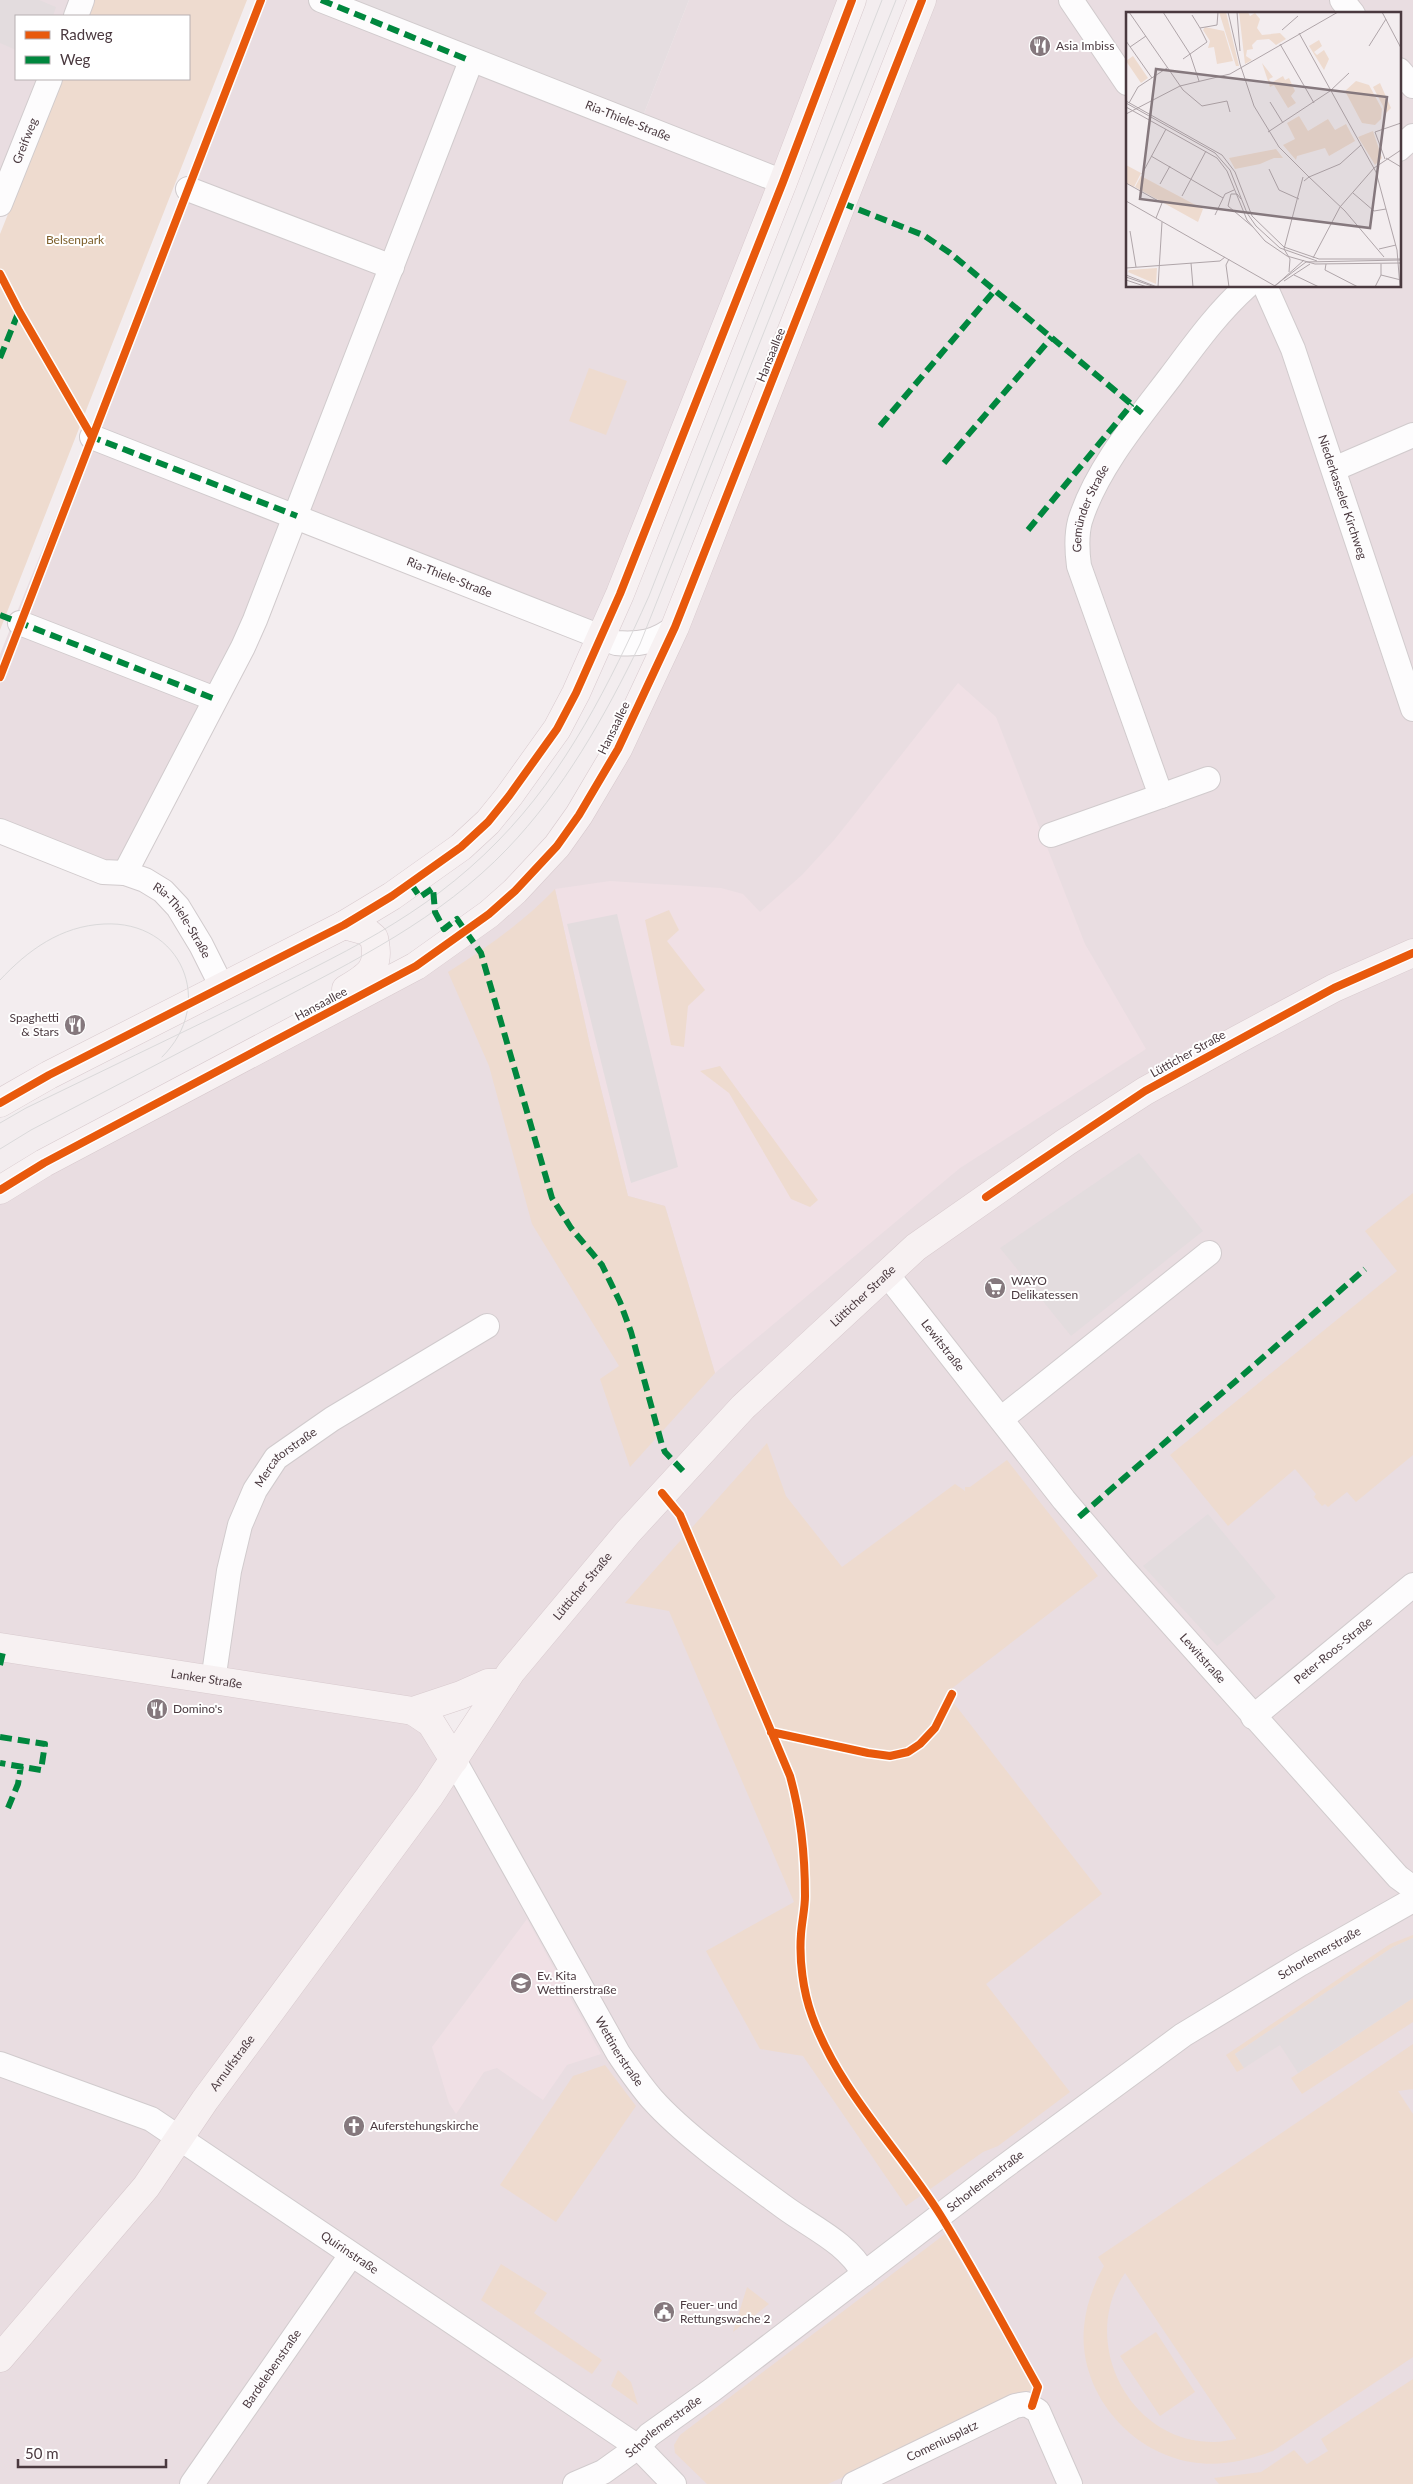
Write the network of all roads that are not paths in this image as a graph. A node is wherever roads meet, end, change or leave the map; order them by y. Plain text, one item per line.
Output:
1 (82, 0) edge
2 (321, 0) edge
3 (852, 0) edge
4 (922, 0) edge
5 (1071, 0) edge
6 (1342, 0) edge
7 (1351, 12) edge
8 (76, 15) edge
9 (471, 61) junction
10 (1400, 71) edge
11 (50, 80) edge
12 (1126, 82) edge
13 (1413, 86) edge
14 (1413, 136) edge
15 (1400, 148) edge
16 (783, 182) junction
17 (188, 189) dead end
18 (0, 204) edge
19 (392, 267) junction
20 (1245, 288) edge
21 (1266, 288) edge
22 (1413, 435) edge
23 (92, 437) dead end
24 (1334, 469) junction
25 (297, 516) junction
26 (20, 623) dead end
27 (675, 627) junction
28 (601, 638) junction
29 (215, 699) junction
30 (1413, 709) edge
31 (1208, 779) dead end
32 (1161, 796) junction
33 (0, 831) edge
34 (1050, 835) dead end
35 (125, 873) junction
36 (344, 925) junction
37 (1413, 953) edge
38 (222, 987) junction
39 (335, 1009) junction
40 (0, 1103) edge
41 (0, 1190) edge
42 (1209, 1253) dead end
43 (886, 1273) junction
44 (487, 1326) dead end
45 (1001, 1419) junction
46 (1413, 1585) edge
47 (0, 1647) edge
48 (213, 1681) junction
49 (504, 1683) junction
50 (413, 1711) junction
51 (1253, 1717) junction
52 (454, 1760) junction
53 (1413, 1888) edge
54 (1413, 1900) edge
55 (0, 2064) edge
56 (181, 2138) junction
57 (351, 2255) junction
58 (864, 2274) junction
59 (0, 2358) edge
60 (638, 2446) junction
61 (192, 2484) edge
62 (574, 2484) edge
63 (674, 2484) edge
64 (854, 2484) edge
65 (1070, 2484) edge

1 - 8 street
2 - 9 street, Ria-Thiele-Straße
3 - 16 street
4 - 27 street, Hansaallee
5 - 12 street
6 - 7 street
9 - 16 street, Ria-Thiele-Straße
9 - 19 street
10 - 13 street
11 - 18 street, Greifweg
14 - 15 street
16 - 28 street
17 - 19 street
19 - 25 street
20 - 32 street, Gemünder Straße
21 - 24 street, Niederkasseler Kirchweg
22 - 24 street
23 - 25 street, Ria-Thiele-Straße
24 - 30 street, Niederkasseler Kirchweg
25 - 28 street, Ria-Thiele-Straße
25 - 29 street
26 - 29 street
27 - 28 street
27 - 39 street, Hansaallee
28 - 36 street
29 - 35 street
31 - 32 street
32 - 34 street
33 - 35 street, Ria-Thiele-Straße
35 - 38 street, Ria-Thiele-Straße
36 - 38 street
36 - 39 street, Hansaallee
37 - 43 street, Lütticher Straße
38 - 40 street
39 - 41 street, Hansaallee
42 - 45 street
43 - 45 street, Lewitstraße
43 - 49 street, Lütticher Straße
44 - 48 street, Mercatorstraße
45 - 51 street, Lewitstraße
46 - 51 street, Peter-Roos-Straße
47 - 48 street, Lanker Straße
48 - 50 street, Lanker Straße
49 - 50 street, Lanker Straße
49 - 52 street, Lütticher Straße
50 - 52 street, Lanker Straße
51 - 53 street, Lewitstraße
52 - 56 street, Arnulfstraße
52 - 58 street, Wettinerstraße
54 - 58 street, Schorlemerstraße
55 - 56 street, Quirinstraße
56 - 57 street, Quirinstraße
56 - 59 street, Arnulfstraße
57 - 60 street, Quirinstraße
57 - 61 street, Bardelebenstraße
58 - 60 street, Schorlemerstraße
60 - 62 street, Schorlemerstraße
60 - 63 street, Quirinstraße
64 - 65 street, Comeniusplatz

